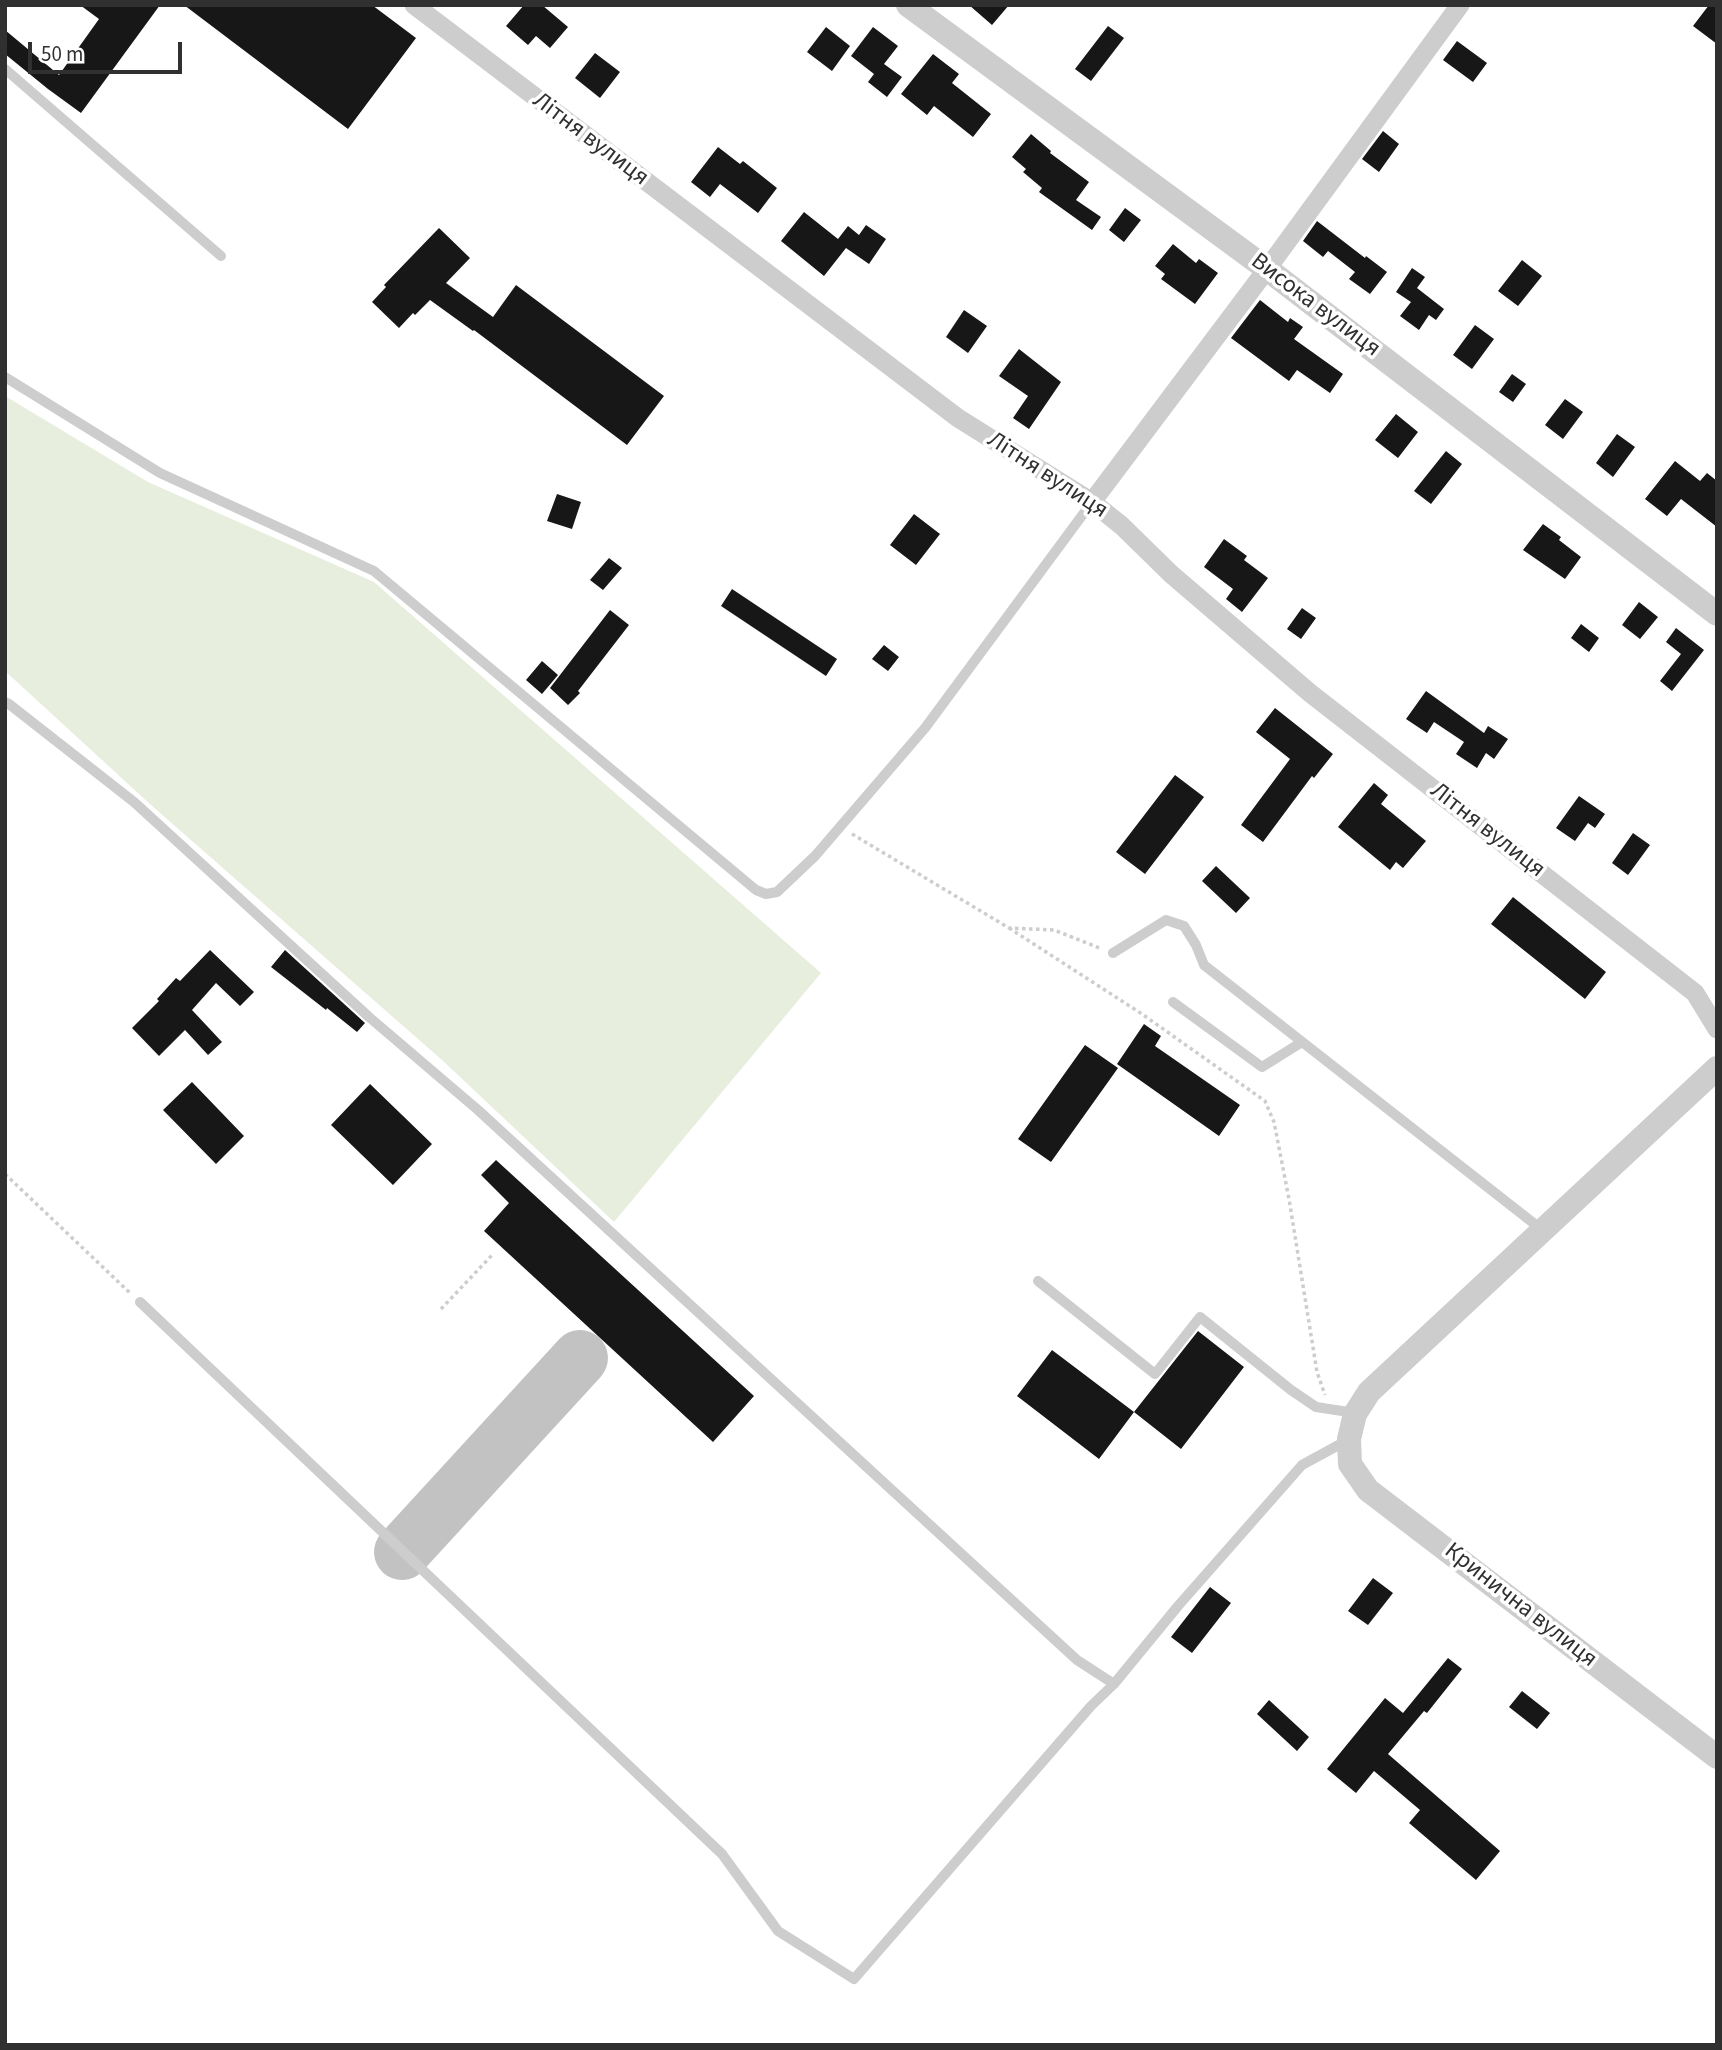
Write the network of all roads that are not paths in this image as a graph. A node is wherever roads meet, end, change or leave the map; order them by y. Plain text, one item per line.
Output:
1 (414, 5) edge
2 (908, 5) edge
3 (1461, 5) edge
4 (5, 69) edge
5 (221, 256) dead end
6 (1267, 269) junction
7 (5, 377) edge
8 (1092, 502) junction
9 (1717, 614) edge
10 (5, 702) edge
11 (1114, 953) road end
12 (1173, 1002) dead end
13 (1717, 1029) edge
14 (1302, 1042) junction
15 (1717, 1068) edge
16 (1541, 1230) junction
17 (1038, 1281) dead end
18 (140, 1302) road end
19 (1355, 1413) junction
20 (1349, 1439) junction
21 (1114, 1685) junction
22 (1717, 1757) edge

1 - 8 street, Літня вулиця
2 - 6 street, Висока вулиця
3 - 6 street
4 - 5 lane
6 - 8 street
6 - 9 street, Висока вулиця
7 - 8 lane
8 - 13 street, Літня вулиця
10 - 21 lane
11 - 14 lane
12 - 14 lane
14 - 16 lane
15 - 16 street
16 - 19 street
17 - 19 lane
18 - 21 lane
19 - 20 street
20 - 21 lane
20 - 22 street, Кринична вулиця

